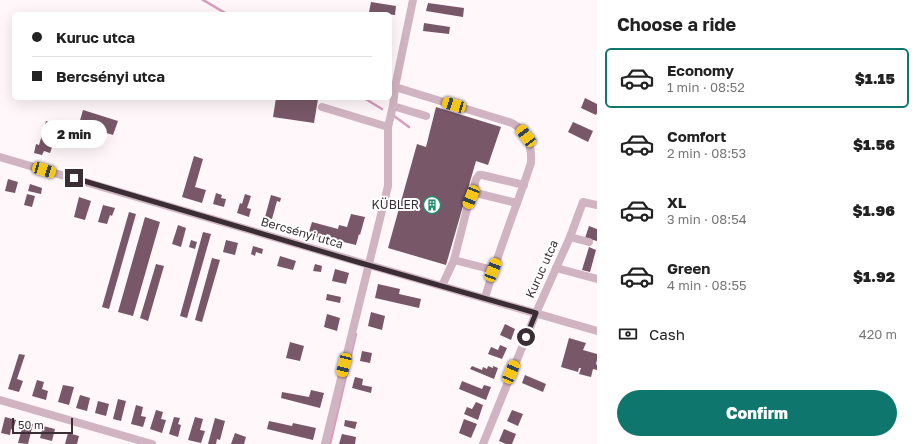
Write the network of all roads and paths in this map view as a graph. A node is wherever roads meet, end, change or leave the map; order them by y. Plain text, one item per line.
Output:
1 (412, 0) edge
2 (395, 87) junction
3 (393, 106) junction
4 (322, 107) dead end
5 (426, 116) dead end
6 (388, 128) junction
7 (0, 157) edge
8 (524, 185) junction
9 (476, 193) junction
10 (517, 202) junction
11 (597, 205) edge
12 (570, 237) junction
13 (589, 242) dead end
14 (454, 260) junction
15 (369, 265) junction
16 (556, 268) junction
17 (493, 270) junction
18 (597, 279) edge
19 (442, 286) junction
20 (485, 298) junction
21 (536, 313) junction
22 (597, 331) edge
23 (0, 400) edge
24 (152, 444) edge
25 (325, 444) edge
26 (483, 444) edge

1 - 2 street
2 - 3 street
2 - 8 street
3 - 5 street
3 - 6 street
4 - 6 street
6 - 15 street
7 - 15 street, Bercsényi utca
8 - 9 street
8 - 10 street
9 - 10 street
9 - 14 street
10 - 17 street
11 - 12 street, Kuruc utca
12 - 13 street, Kuruc utca
12 - 16 street, Kuruc utca
14 - 17 street
14 - 19 street
15 - 19 street, Bercsényi utca
15 - 25 street
16 - 18 street
16 - 21 street, Kuruc utca
17 - 20 street
19 - 20 street, Bercsényi utca
20 - 21 street, Bercsényi utca
21 - 22 street, Bercsényi utca
21 - 26 street, Kuruc utca
23 - 24 street

